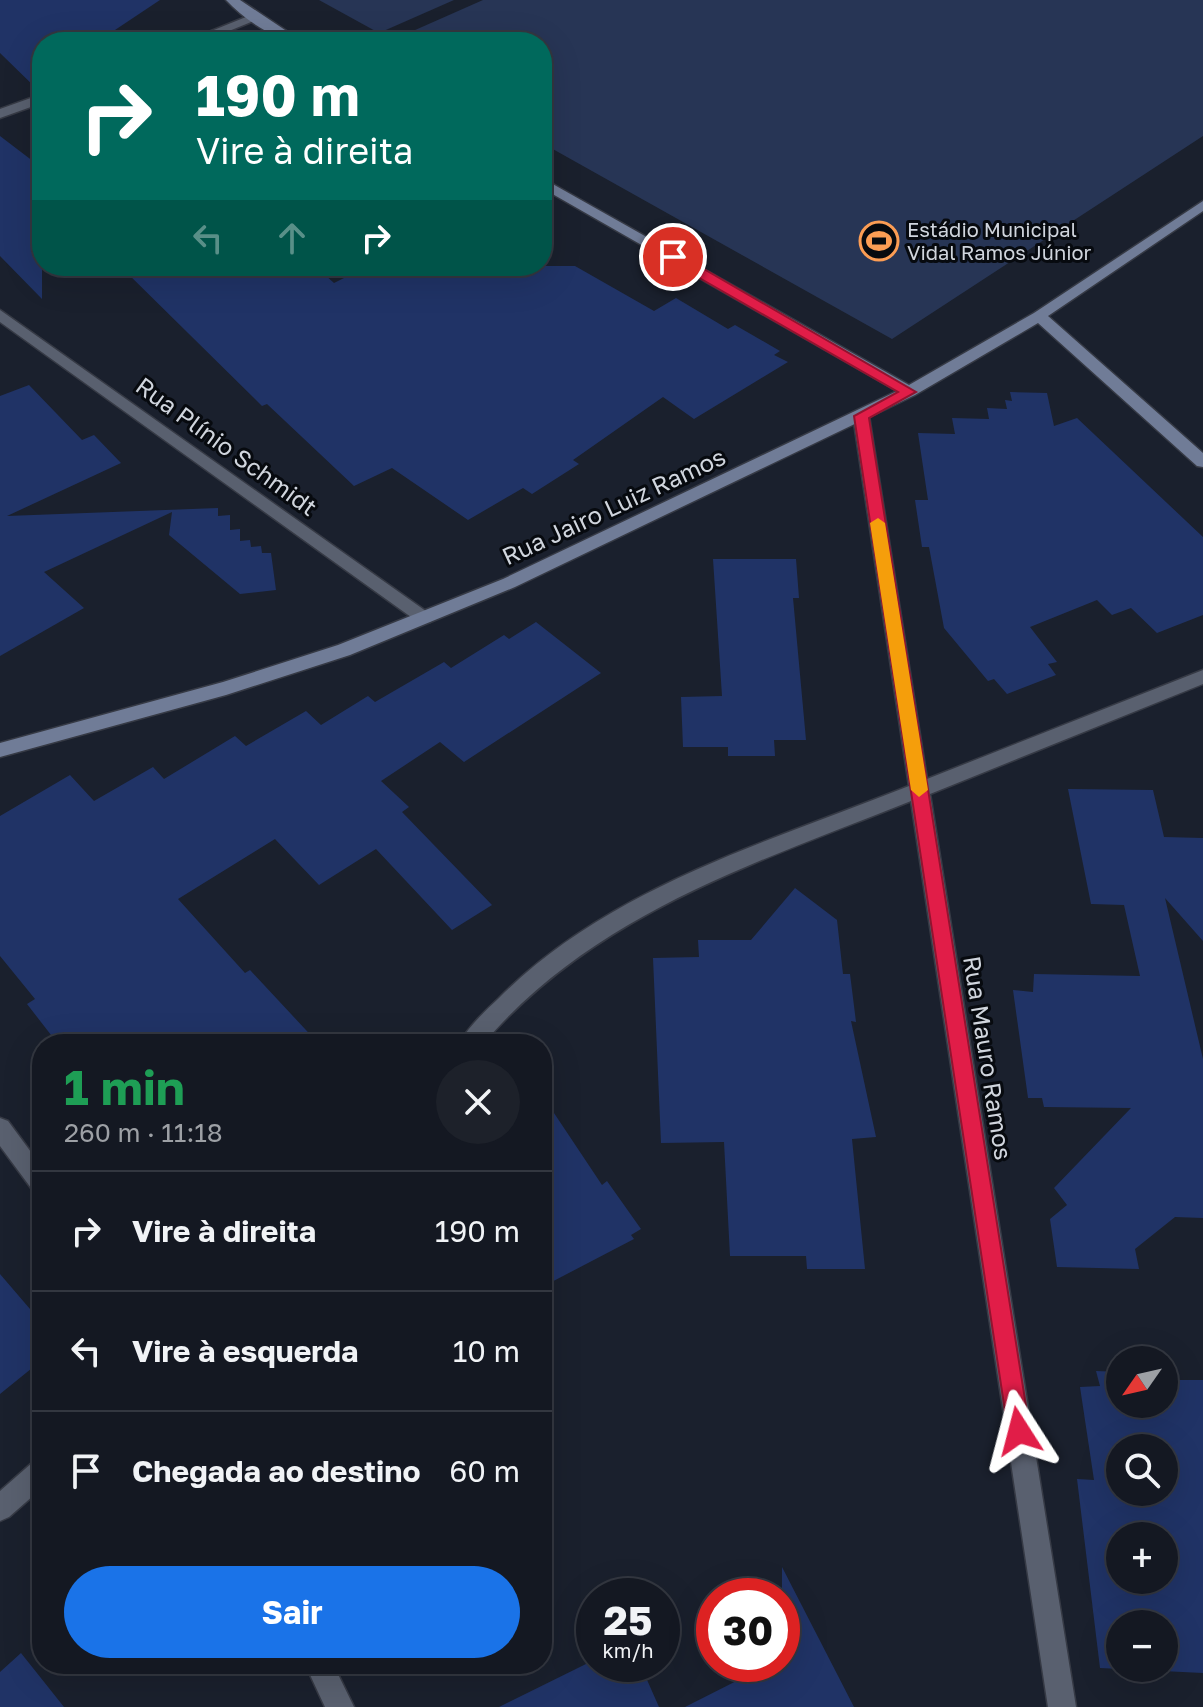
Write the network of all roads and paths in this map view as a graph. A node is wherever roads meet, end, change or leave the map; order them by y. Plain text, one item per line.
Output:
1 (232, 0) edge
2 (255, 18) junction
3 (217, 32) edge
4 (280, 32) edge
5 (32, 102) edge
6 (0, 114) edge
7 (552, 188) edge
8 (1203, 205) edge
9 (0, 315) edge
10 (1039, 316) junction
11 (909, 392) junction
12 (861, 416) junction
13 (1203, 462) edge
14 (424, 618) junction
15 (1203, 677) edge
16 (0, 750) edge
17 (919, 789) junction
18 (479, 1034) edge
19 (0, 1128) edge
20 (32, 1171) edge
21 (32, 1480) edge
22 (0, 1508) edge
23 (324, 1674) edge
24 (340, 1707) edge
25 (1062, 1707) edge

1 - 2 street
2 - 3 street
2 - 4 street
5 - 6 street
7 - 11 street
8 - 10 street, Rua Jairo Luiz Ramos
9 - 14 street, Rua Plínio Schmidt
10 - 11 street, Rua Jairo Luiz Ramos
10 - 13 street
11 - 12 street, Rua Jairo Luiz Ramos
12 - 14 street, Rua Jairo Luiz Ramos
12 - 17 street, Rua Mauro Ramos
14 - 16 street, Rua Jairo Luiz Ramos
15 - 17 street
17 - 18 street
17 - 25 street, Rua Mauro Ramos
19 - 20 street
21 - 22 street
23 - 24 street

